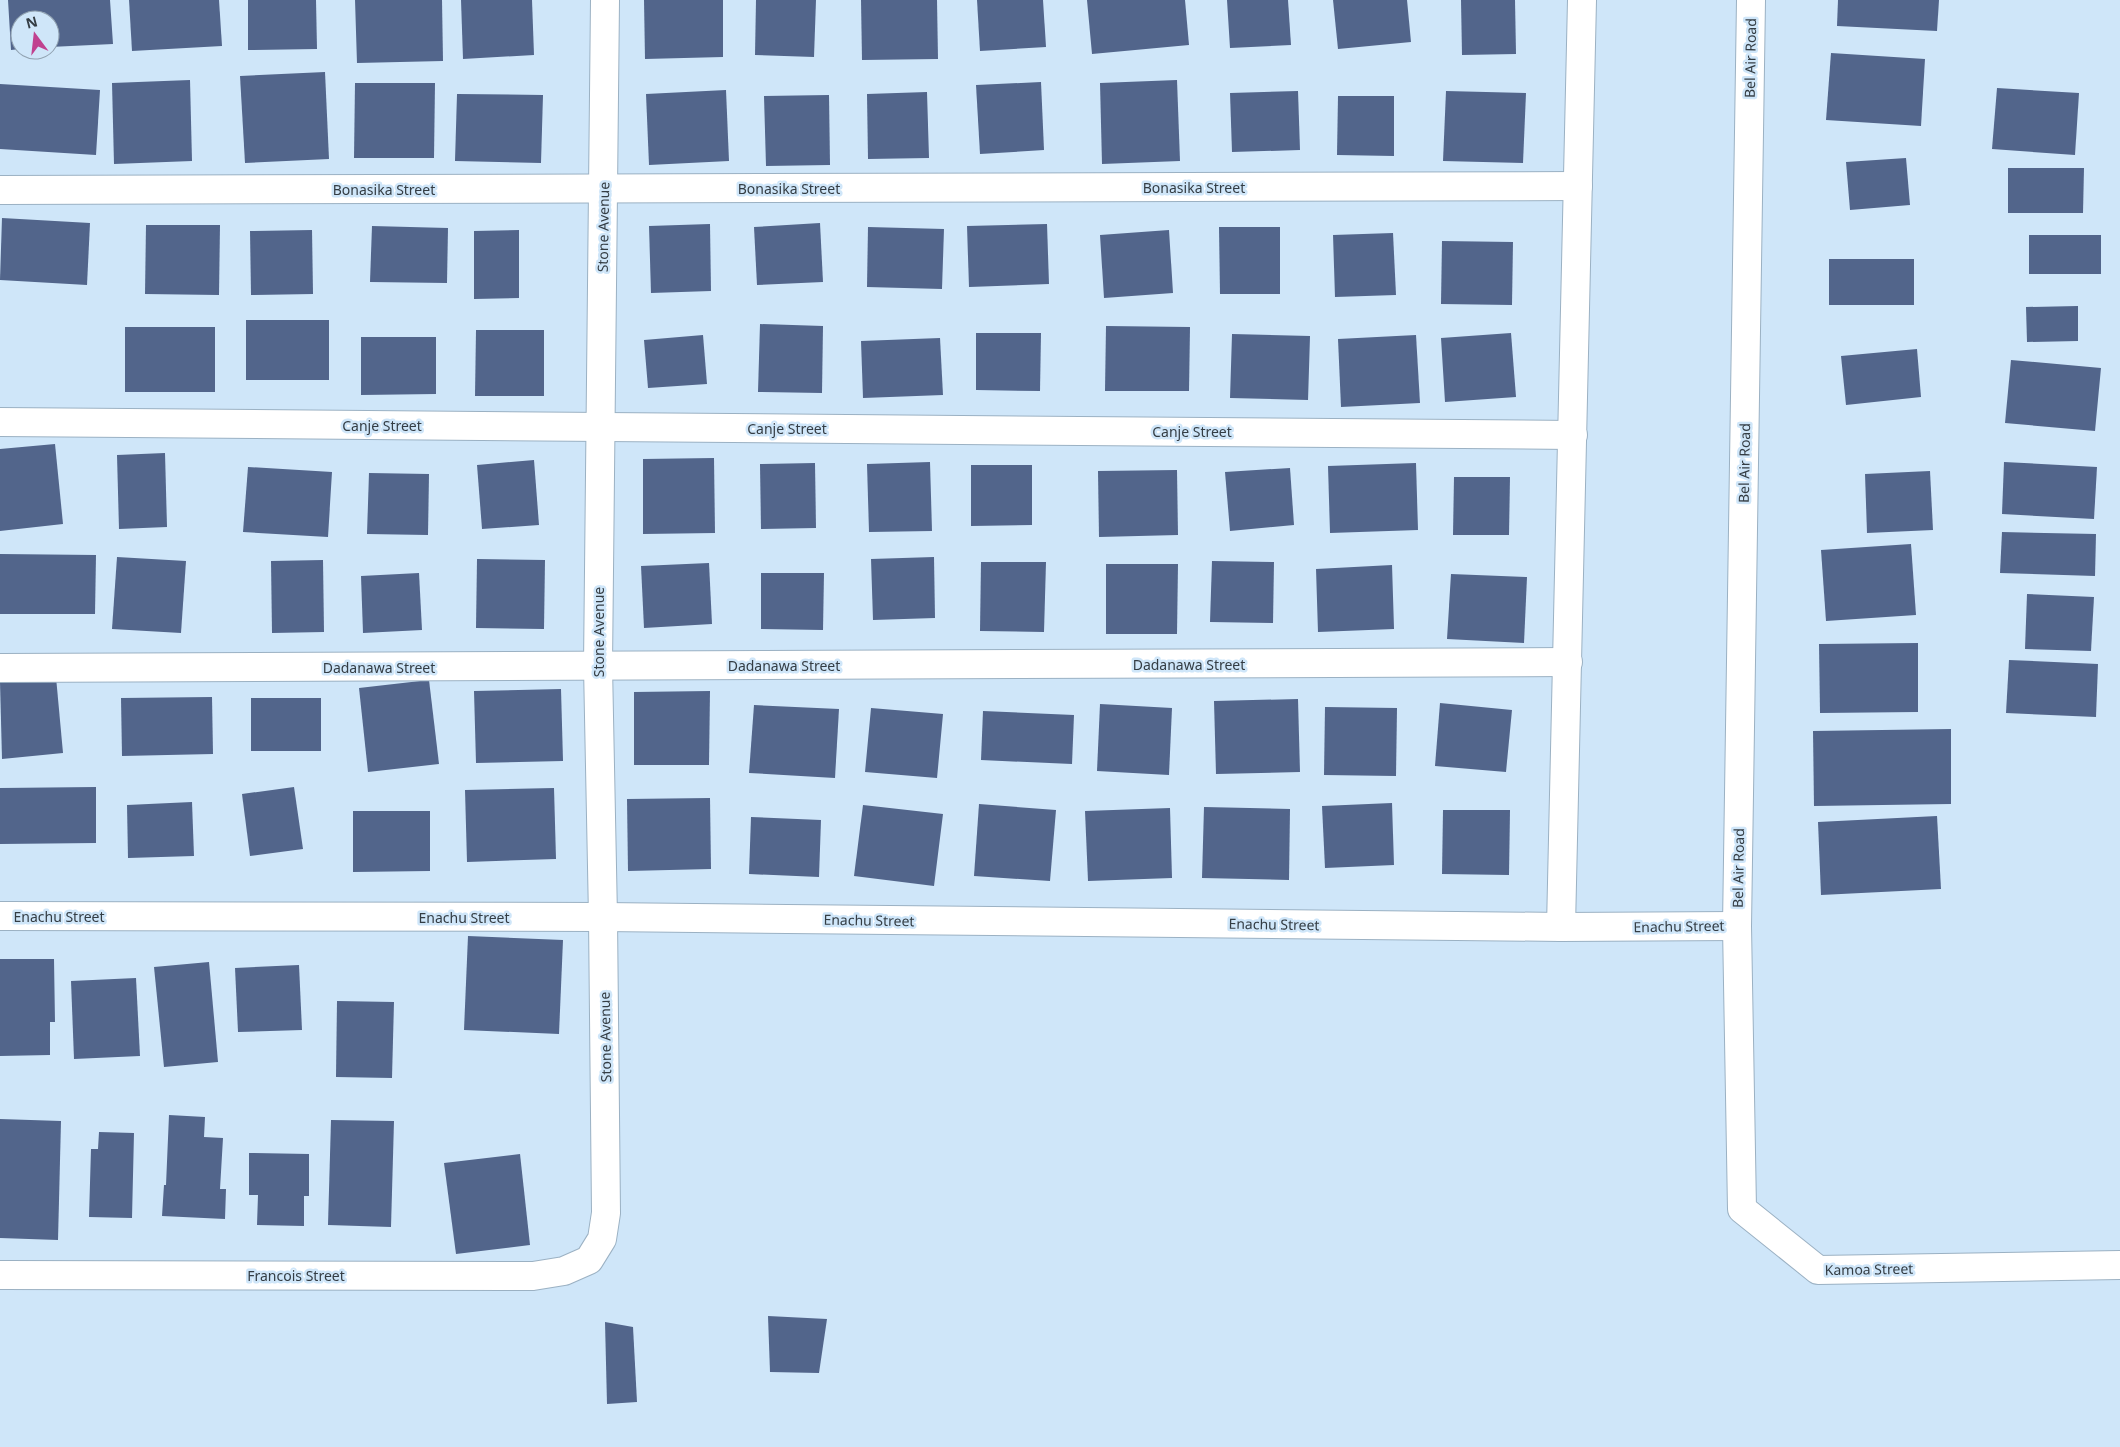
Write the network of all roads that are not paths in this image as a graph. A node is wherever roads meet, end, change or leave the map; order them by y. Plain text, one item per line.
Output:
1 (605, 0) edge
2 (1582, 0) edge
3 (1751, 0) edge
4 (1578, 186) junction
5 (603, 188) junction
6 (0, 190) edge
7 (0, 422) edge
8 (600, 427) junction
9 (1573, 434) junction
10 (1568, 662) junction
11 (598, 666) junction
12 (0, 668) edge
13 (0, 916) edge
14 (604, 917) junction
15 (1737, 926) junction
16 (1561, 927) junction
17 (589, 1260) joint
18 (2120, 1265) edge
19 (0, 1275) edge

1 - 5 street, Stone Avenue
2 - 4 street
3 - 15 street, Bel Air Road
4 - 5 street, Bonasika Street
4 - 9 street
5 - 6 street, Bonasika Street
5 - 8 street, Stone Avenue
7 - 8 street, Canje Street
8 - 9 street, Canje Street
8 - 11 street, Stone Avenue
9 - 10 street
10 - 11 street, Dadanawa Street
10 - 16 street
11 - 12 street, Dadanawa Street
11 - 14 street, Stone Avenue
13 - 14 street, Enachu Street
14 - 16 street, Enachu Street
14 - 17 street, Stone Avenue
15 - 16 street, Enachu Street
15 - 18 street, Kamoa Street
17 - 19 street, Francois Street

